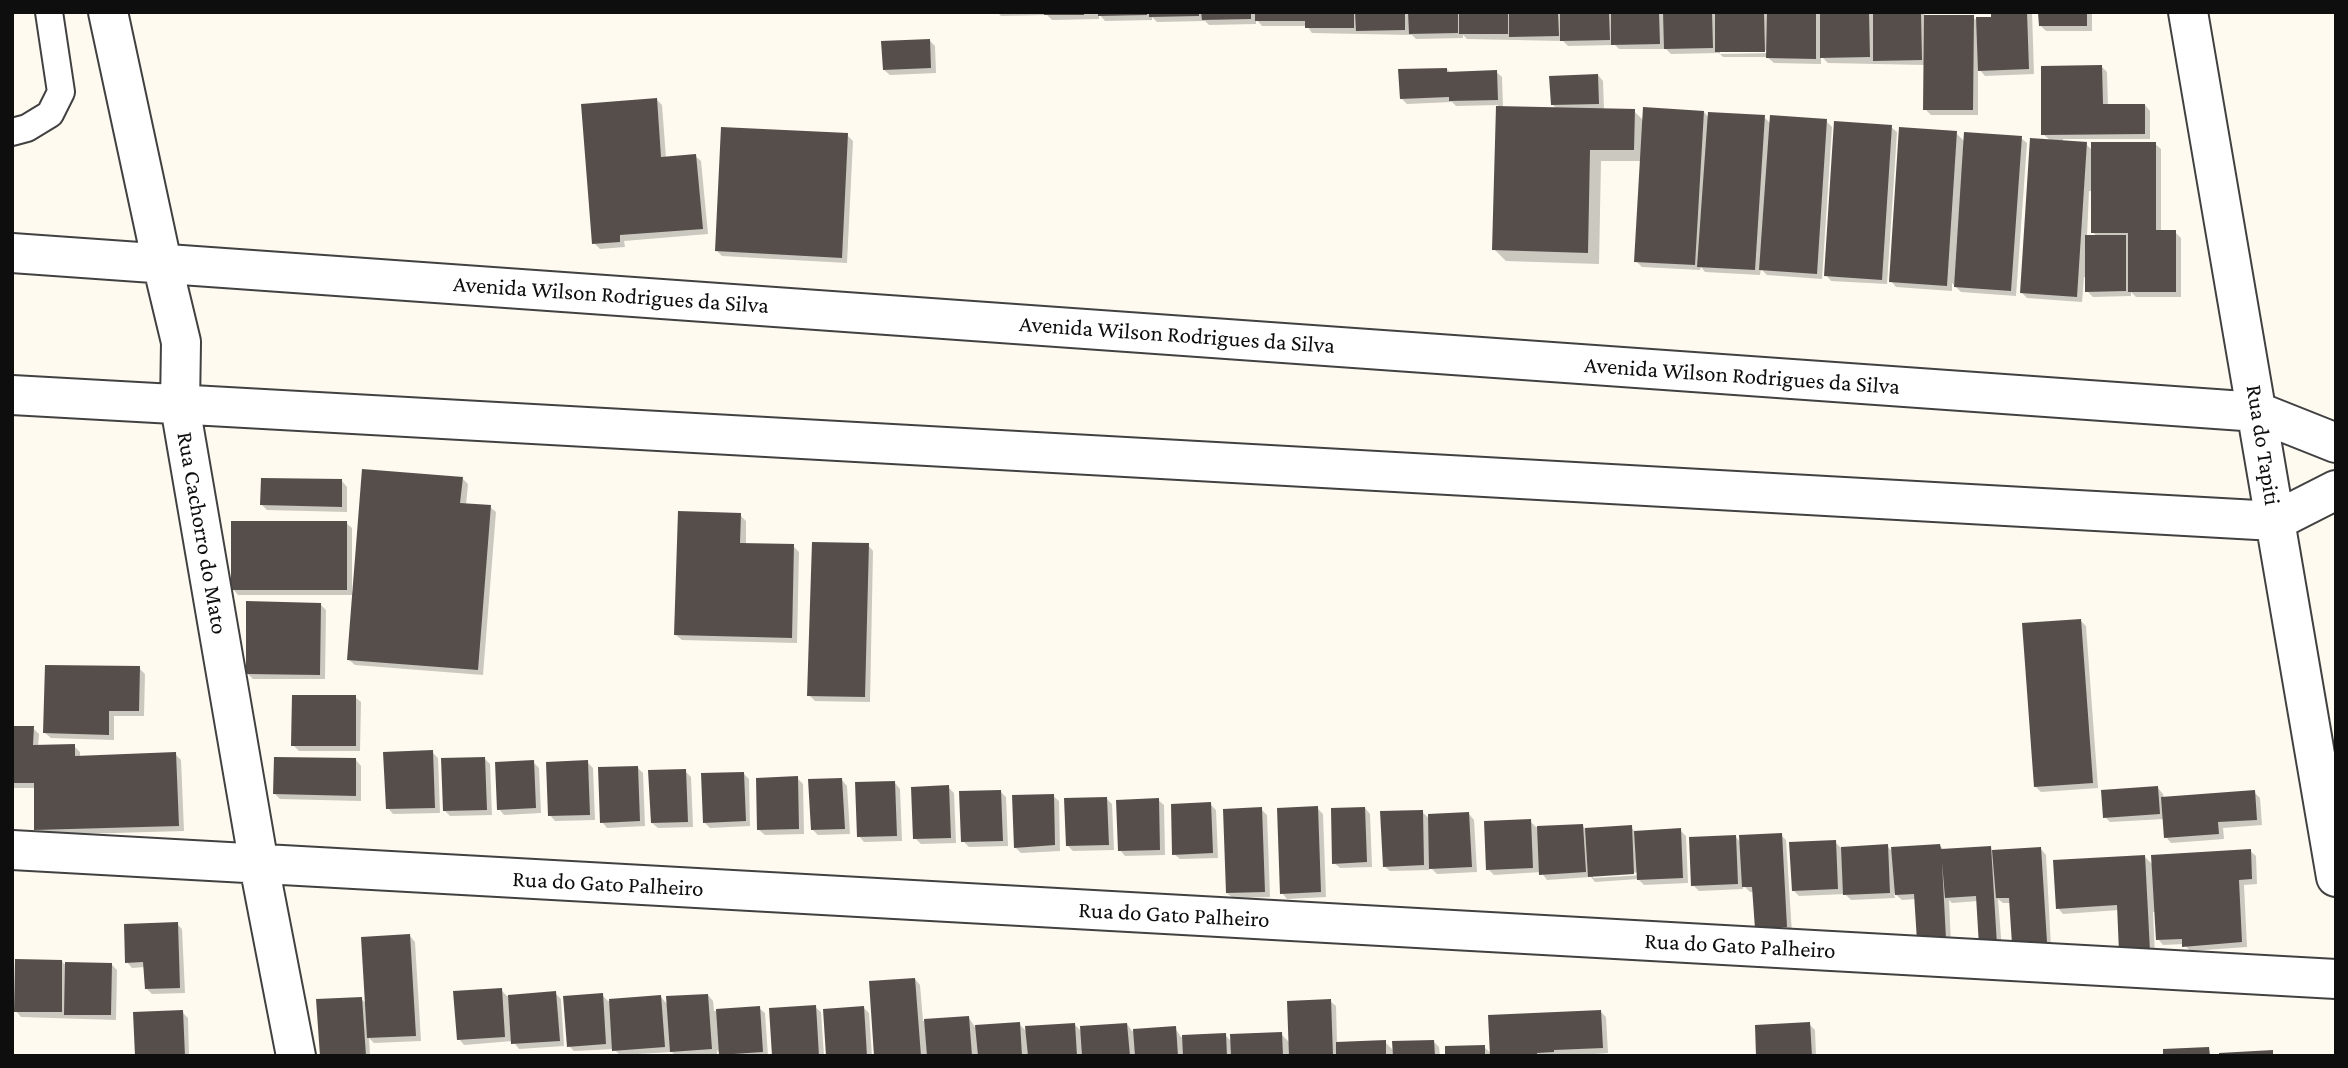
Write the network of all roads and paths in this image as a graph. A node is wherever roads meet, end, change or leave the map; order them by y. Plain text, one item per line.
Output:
1 (49, 12) edge
2 (108, 12) edge
3 (2188, 12) edge
4 (12, 132) edge
5 (12, 253) edge
6 (162, 263) junction
7 (12, 395) edge
8 (180, 406) junction
9 (2258, 412) junction
10 (2336, 443) edge
11 (2336, 490) edge
12 (2275, 521) junction
13 (12, 850) edge
14 (259, 865) junction
15 (2336, 877) edge
16 (2336, 979) edge
17 (296, 1056) edge

1 - 4 lane
2 - 6 street, Rua Cachorro do Mato
3 - 9 street, Rua do Tapiti
5 - 6 street, Avenida Wilson Rodrigues da Silva
6 - 8 street, Rua Cachorro do Mato
6 - 9 street, Avenida Wilson Rodrigues da Silva
7 - 8 street
8 - 12 street
8 - 14 street, Rua Cachorro do Mato
9 - 10 street, Avenida Wilson Rodrigues da Silva
9 - 12 street, Rua do Tapiti
11 - 12 street
12 - 15 street, Rua do Tapiti
13 - 14 street, Rua do Gato Palheiro
14 - 16 street, Rua do Gato Palheiro
14 - 17 street, Rua Cachorro do Mato

